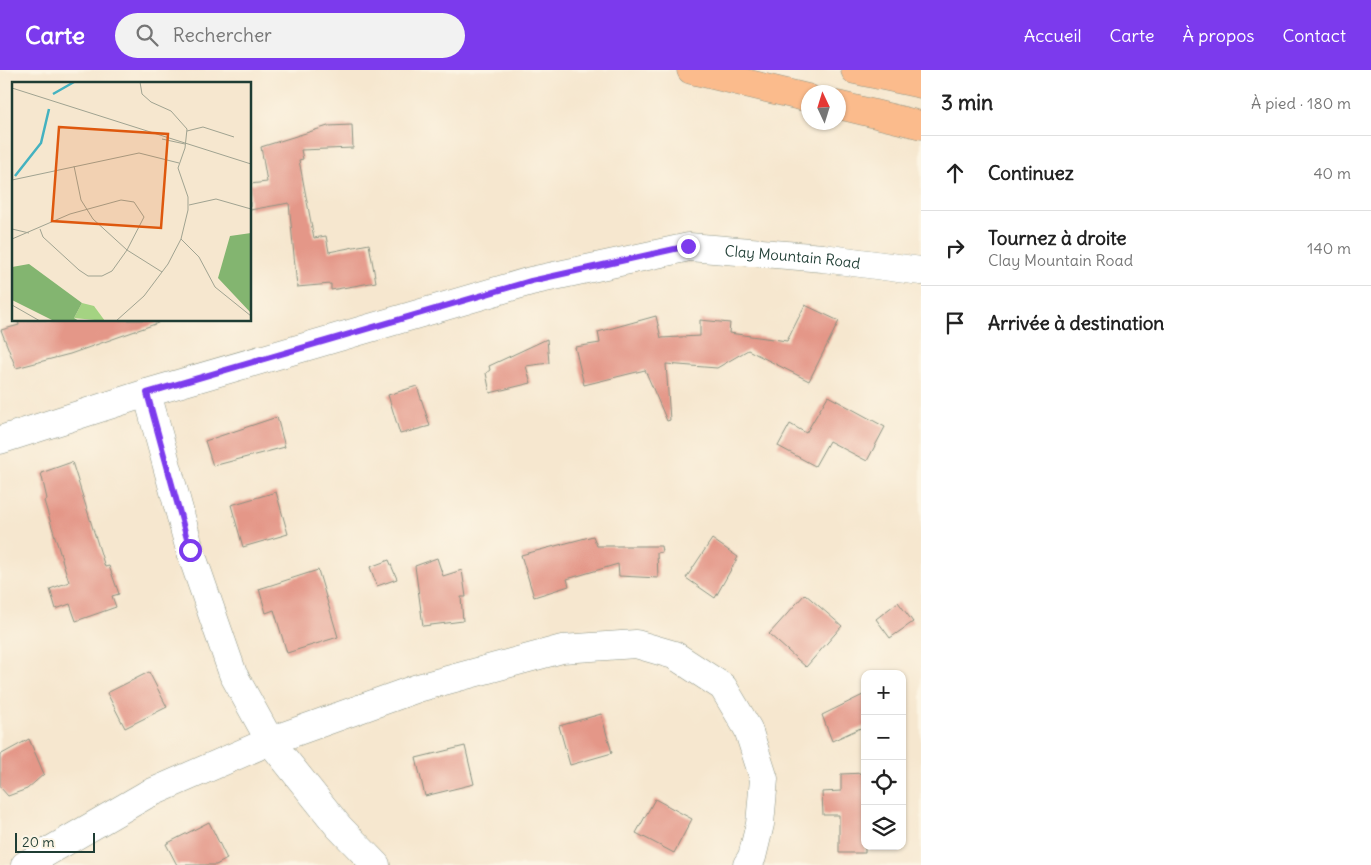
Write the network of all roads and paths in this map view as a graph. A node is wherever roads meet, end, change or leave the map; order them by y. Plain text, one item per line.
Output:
1 (691, 70) edge
2 (855, 70) edge
3 (921, 84) edge
4 (801, 96) edge
5 (846, 107) edge
6 (921, 125) edge
7 (921, 271) edge
8 (147, 393) junction
9 (0, 440) edge
10 (270, 741) junction
11 (25, 865) edge
12 (376, 865) edge
13 (747, 865) edge

1 - 4 highway
2 - 3 highway
5 - 6 highway
7 - 8 street, Clay Mountain Road
8 - 9 street, Clay Mountain Road
8 - 10 street
10 - 11 street
10 - 12 street
10 - 13 street

